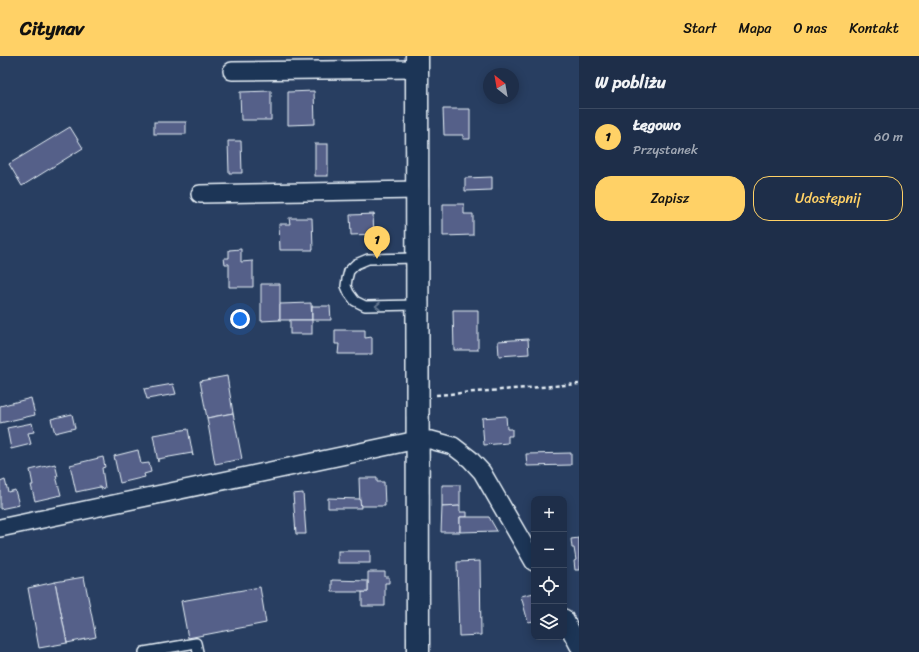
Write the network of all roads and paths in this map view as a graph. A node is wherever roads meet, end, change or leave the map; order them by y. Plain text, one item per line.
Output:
1 (417, 62) edge
2 (232, 71) dead end
3 (417, 190) junction
4 (200, 194) dead end
5 (417, 258) junction
6 (417, 306) junction
7 (579, 384) edge
8 (417, 397) junction
9 (417, 440) junction
10 (0, 528) edge
11 (531, 557) edge
12 (567, 624) edge
13 (579, 646) edge
14 (144, 652) edge
15 (198, 652) edge
16 (418, 652) edge

1 - 2 street
1 - 3 main road
3 - 4 street
3 - 5 main road
5 - 6 main road
6 -> 5 lane
6 - 8 main road
7 - 8 path
8 - 9 main road
9 - 10 street
9 - 11 street
9 - 16 main road
12 - 13 street
14 - 15 lane

